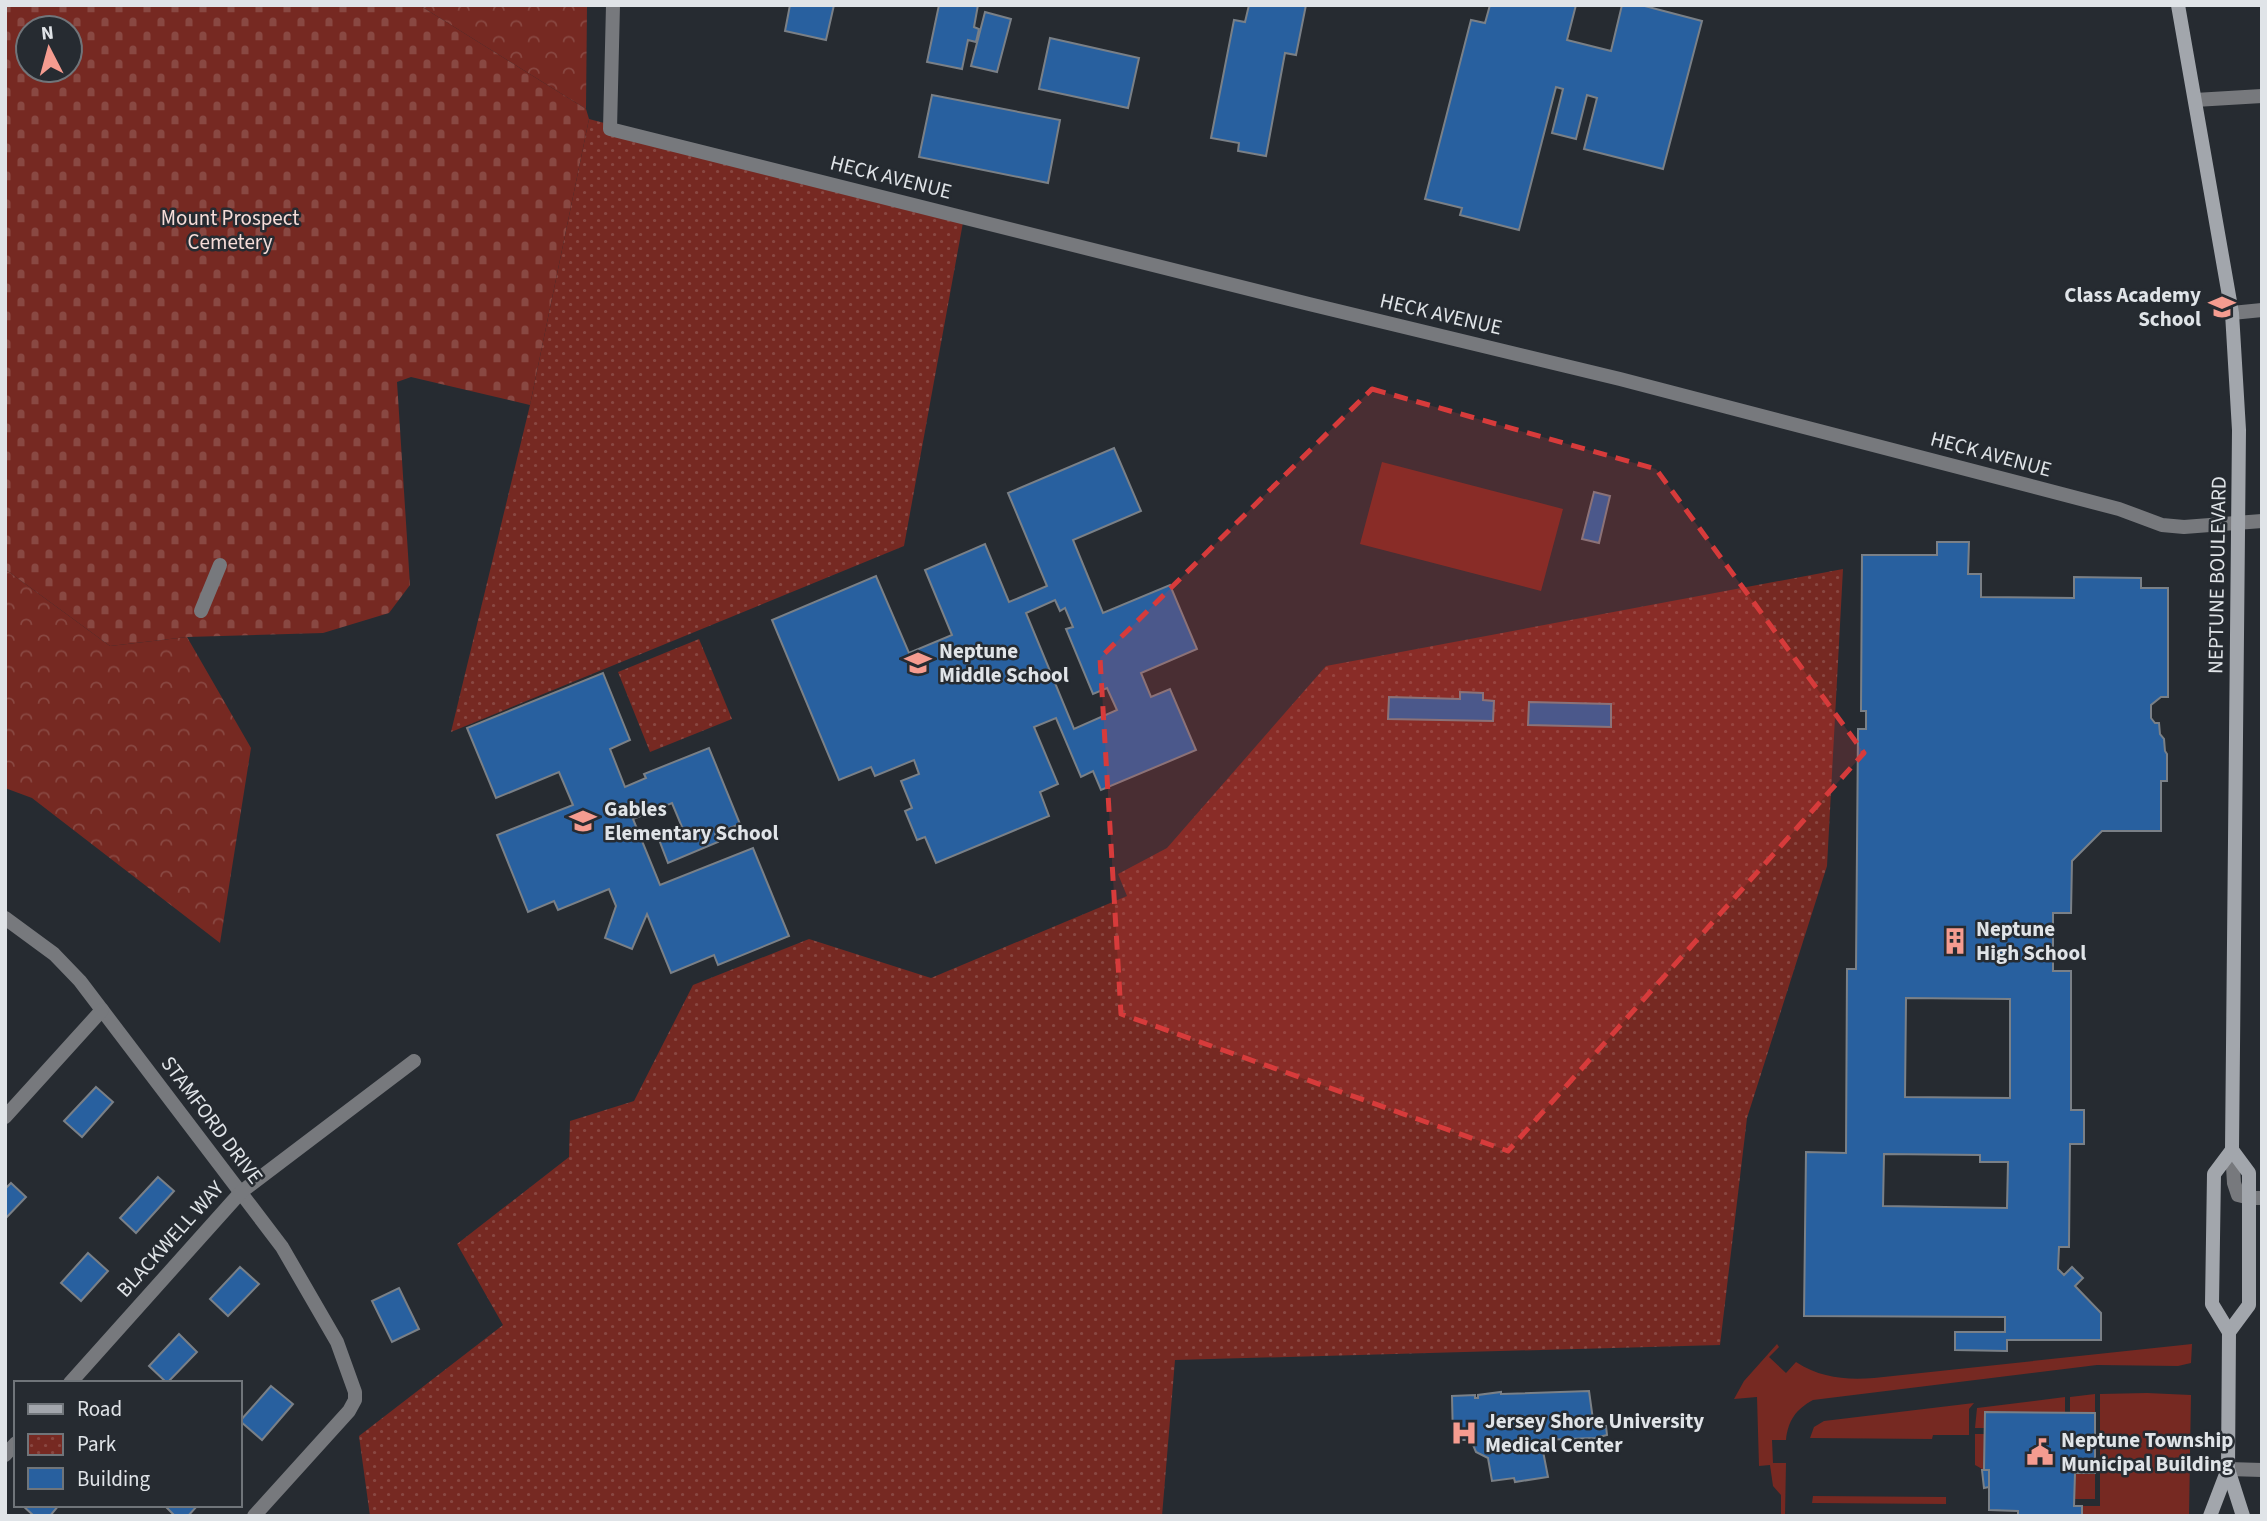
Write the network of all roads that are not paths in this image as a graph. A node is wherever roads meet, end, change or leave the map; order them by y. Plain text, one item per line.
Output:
1 (612, 5) edge
2 (2178, 5) edge
3 (2262, 96) edge
4 (2195, 100) junction
5 (2262, 310) edge
6 (2232, 313) junction
7 (2262, 521) edge
8 (2238, 524) junction
9 (220, 565) dead end
10 (201, 611) dead end
11 (5, 918) edge
12 (102, 1010) junction
13 (414, 1061) dead end
14 (5, 1117) edge
15 (2232, 1150) junction
16 (241, 1192) junction
17 (2256, 1198) edge
18 (2229, 1332) junction
19 (72, 1381) edge
20 (2228, 1469) junction
21 (2262, 1469) edge
22 (254, 1516) edge
23 (2210, 1516) edge
24 (2244, 1516) edge

1 - 8 street, HECK AVENUE
2 - 4 street, NEPTUNE BOULEVARD
3 - 4 street
4 - 6 street, NEPTUNE BOULEVARD
5 - 6 street
6 - 8 street, NEPTUNE BOULEVARD
7 - 8 street, HECK AVENUE
8 - 15 street, NEPTUNE BOULEVARD
9 - 10 street
11 - 12 street, STAMFORD DRIVE
12 - 14 street
12 - 16 street, STAMFORD DRIVE
13 - 16 street, BLACKWELL WAY
15 - 17 street
15 - 18 street
16 - 19 street, BLACKWELL WAY
16 - 22 street, STAMFORD DRIVE
17 - 18 street
18 - 20 street
20 - 21 street
20 - 23 street
20 - 24 street

